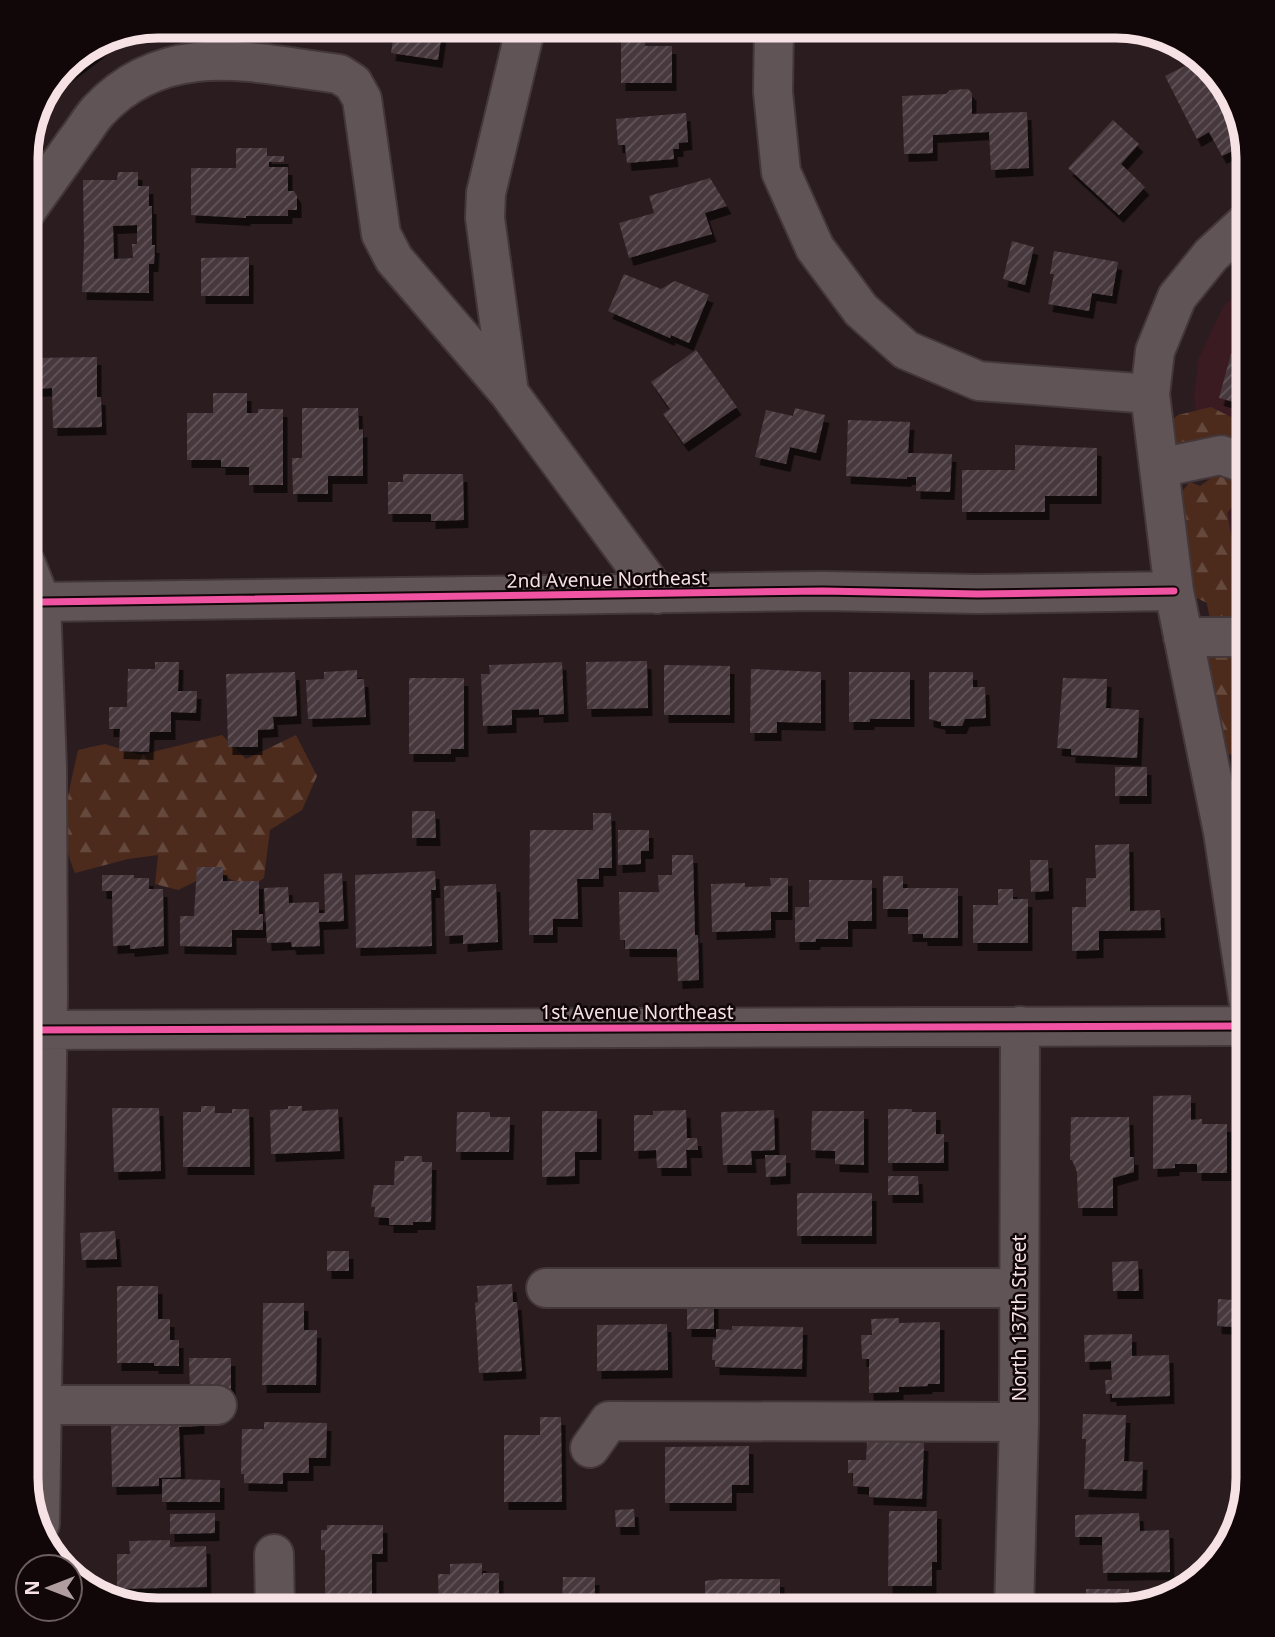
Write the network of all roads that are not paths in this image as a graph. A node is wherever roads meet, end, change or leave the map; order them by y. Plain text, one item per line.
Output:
1 (523, 38) edge
2 (774, 39) edge
3 (39, 193) edge
4 (1236, 231) edge
5 (509, 393) junction
6 (1150, 394) junction
7 (1236, 461) edge
8 (1160, 468) junction
9 (1174, 592) junction
10 (657, 594) junction
11 (39, 595) edge
12 (41, 601) junction
13 (1183, 637) junction
14 (1236, 637) edge
15 (1236, 918) edge
16 (38, 994) edge
17 (1020, 1026) junction
18 (1236, 1026) edge
19 (38, 1030) edge
20 (38, 1110) edge
21 (546, 1288) dead end
22 (1019, 1288) junction
23 (43, 1405) junction
24 (217, 1405) dead end
25 (1019, 1422) junction
26 (590, 1448) dead end
27 (41, 1498) edge
28 (274, 1554) dead end
29 (275, 1598) edge
30 (1014, 1598) edge

1 - 5 street
2 - 6 street
3 - 5 street
4 - 6 street
5 - 10 street
6 - 8 street
7 - 8 street
8 - 9 street
9 - 10 street, 2nd Avenue Northeast
9 - 13 street
10 - 12 street, 2nd Avenue Northeast
11 - 12 street
12 - 16 street
13 - 14 street
13 - 15 street
17 - 18 street, 1st Avenue Northeast
17 - 19 street, 1st Avenue Northeast
17 - 22 street, North 137th Street
20 - 23 street
21 - 22 street
22 - 25 street, North 137th Street
23 - 24 street
23 - 27 street
25 - 26 street
25 - 30 street, North 137th Street
28 - 29 street

